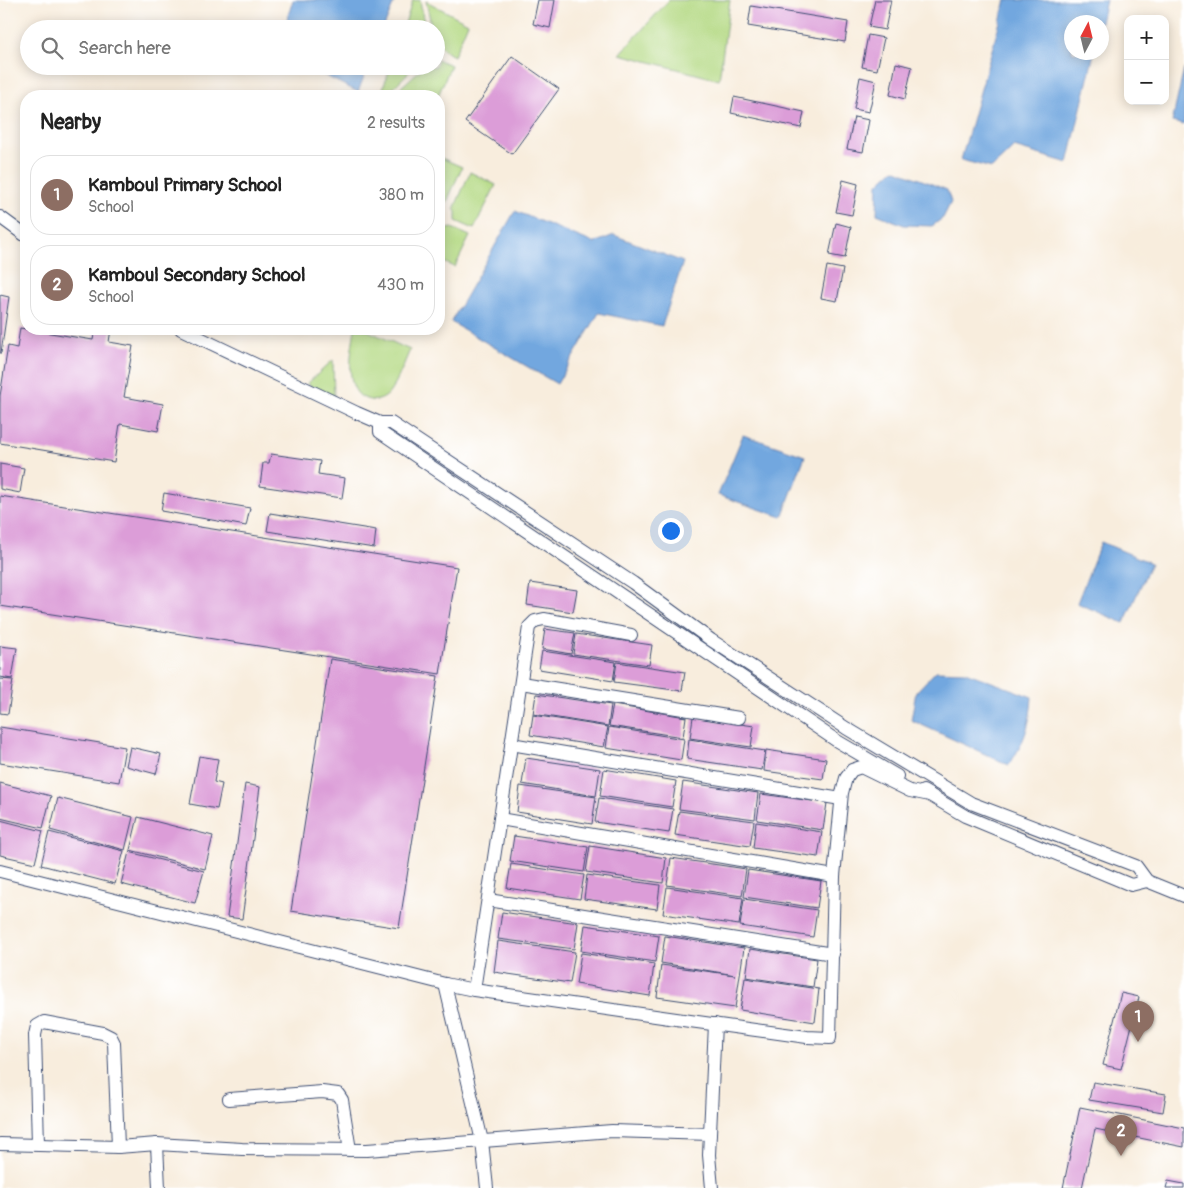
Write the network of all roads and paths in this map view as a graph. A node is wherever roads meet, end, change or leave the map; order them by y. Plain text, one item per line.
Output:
1 (0, 217) edge
2 (20, 232) edge
3 (194, 335) edge
4 (380, 423) junction
5 (631, 635) dead end
6 (521, 683) junction
7 (739, 718) dead end
8 (846, 728) junction
9 (837, 741) junction
10 (512, 744) junction
11 (930, 795) junction
12 (841, 799) junction
13 (500, 819) junction
14 (0, 871) edge
15 (834, 876) junction
16 (1147, 881) junction
17 (1184, 896) edge
18 (488, 900) junction
19 (833, 954) junction
20 (445, 984) junction
21 (474, 990) junction
22 (715, 1024) junction
23 (229, 1099) dead end
24 (710, 1134) junction
25 (482, 1141) junction
26 (0, 1144) edge
27 (38, 1144) junction
28 (158, 1144) junction
29 (118, 1147) junction
30 (350, 1150) junction
31 (160, 1188) edge
32 (487, 1188) edge
33 (712, 1188) edge

1 - 2 street
3 - 4 street
4 - 8 street
4 - 9 street
5 - 6 street
6 - 7 street
6 - 10 street
8 - 9 street
8 - 16 street
9 - 11 street
10 - 12 street
10 - 13 street
11 - 12 street
11 - 16 street
12 - 15 street
13 - 15 street
13 - 18 street
14 - 20 street
15 - 19 street
16 - 17 street
18 - 19 street
18 - 21 street
19 - 22 street
20 - 21 street
20 - 25 street
21 - 22 street
22 - 24 street
23 - 30 street
24 - 25 street
24 - 33 street
25 - 30 street
25 - 32 street
26 - 27 street
27 - 29 street
27 - 29 street
28 - 29 street
28 - 30 street
28 - 31 street

